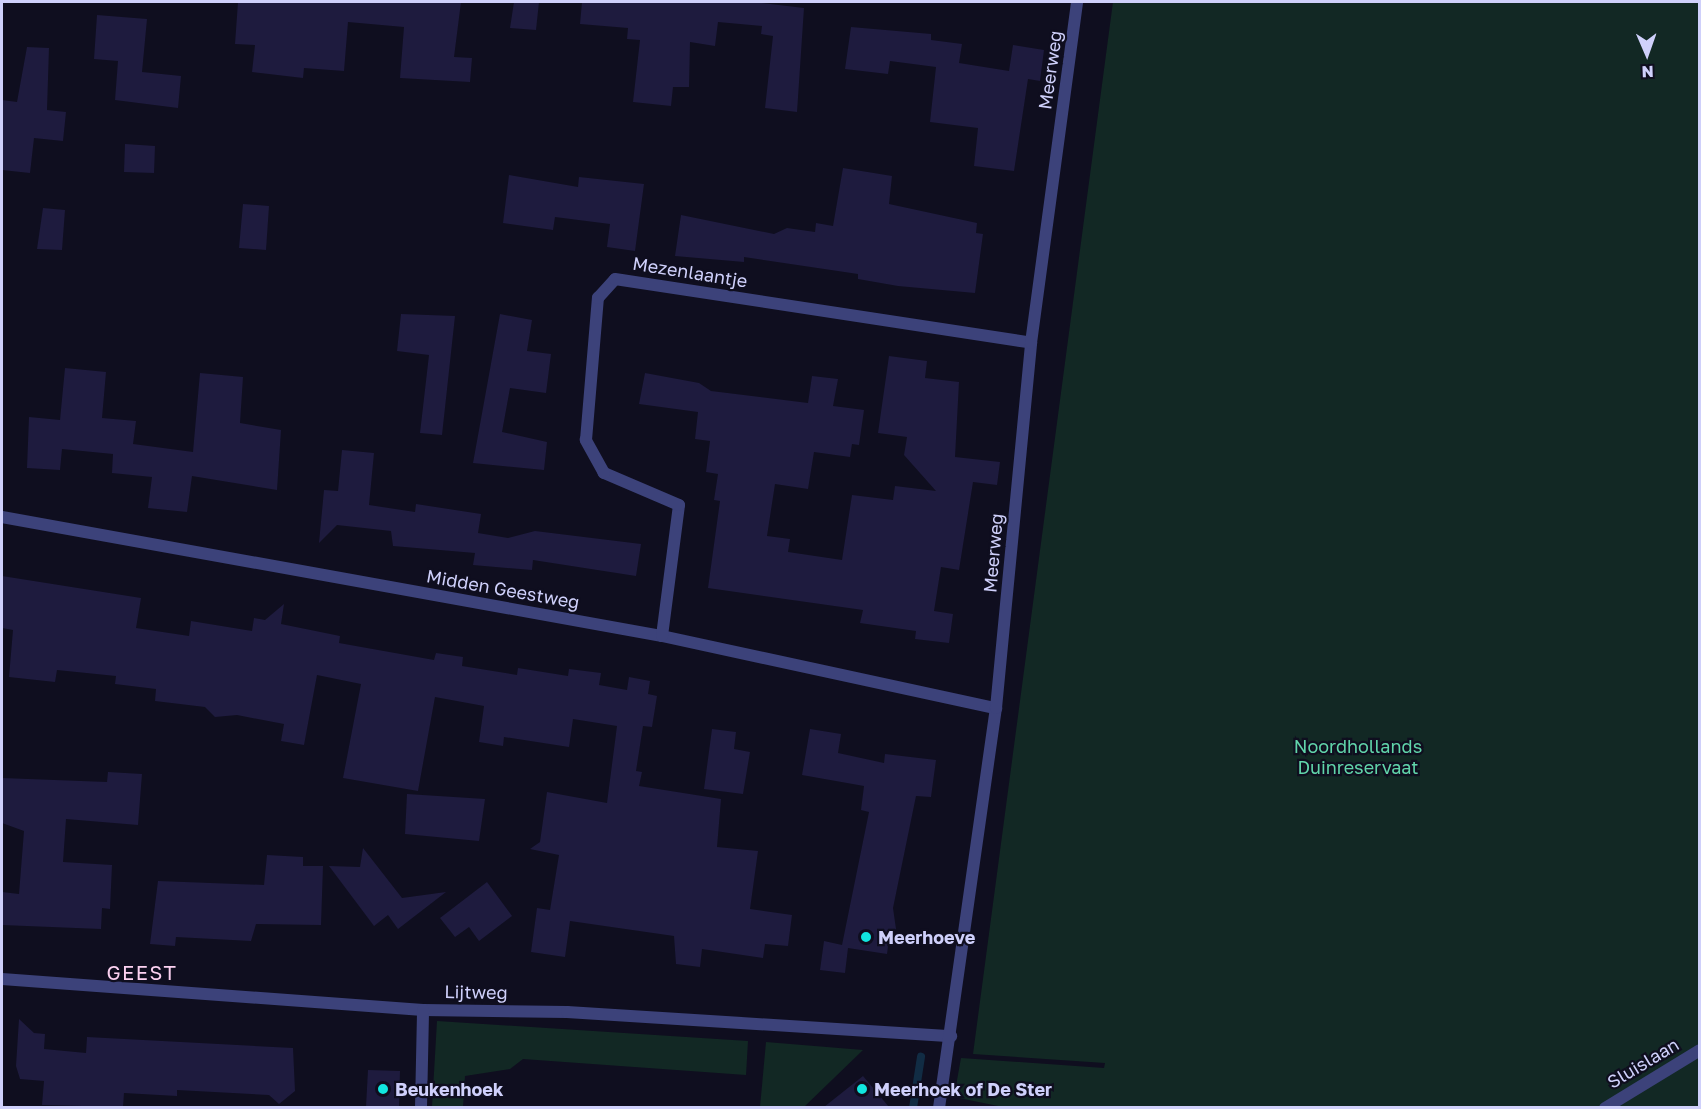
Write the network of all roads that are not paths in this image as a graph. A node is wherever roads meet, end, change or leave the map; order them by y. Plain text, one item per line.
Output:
1 (1077, 2) edge
2 (1031, 343) junction
3 (2, 516) edge
4 (662, 636) junction
5 (996, 708) junction
6 (2, 978) edge
7 (423, 1010) junction
8 (951, 1036) junction
9 (1700, 1050) edge
10 (422, 1107) edge
11 (939, 1107) edge
12 (1605, 1107) edge

1 - 2 street, Meerweg
2 - 4 street, Mezenlaantje
2 - 5 street, Meerweg
3 - 4 street, Midden Geestweg
4 - 5 street, Midden Geestweg
5 - 8 street, Meerweg
6 - 7 street, Lijtweg
7 - 8 street, Lijtweg
7 - 10 street
8 - 11 street, Meerweg
9 - 12 street, Sluislaan

